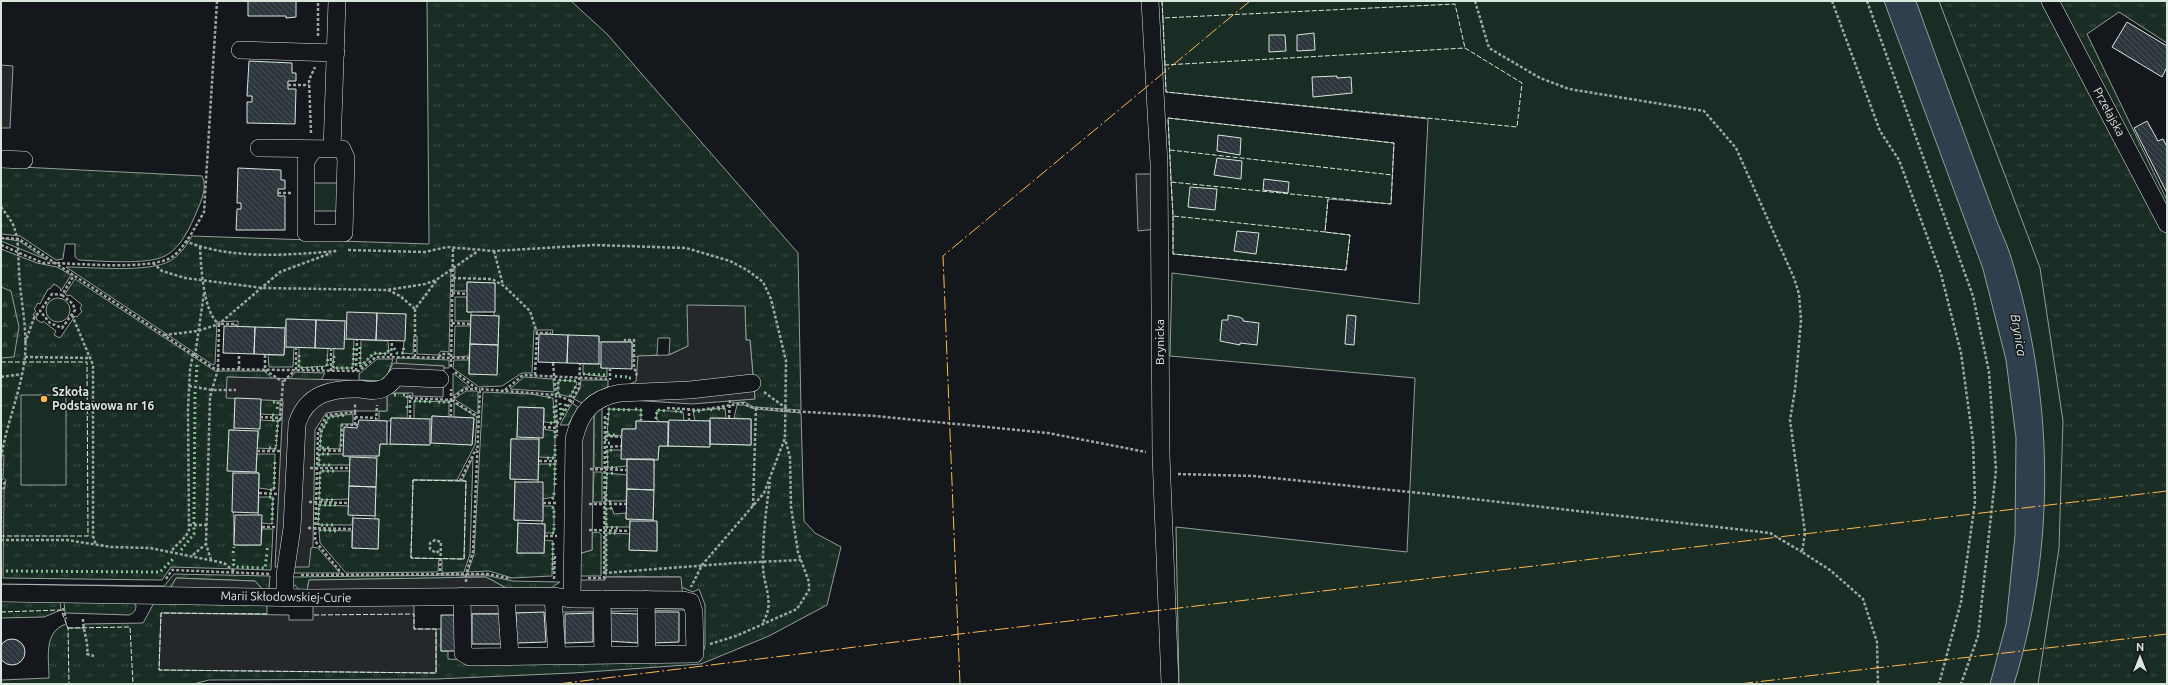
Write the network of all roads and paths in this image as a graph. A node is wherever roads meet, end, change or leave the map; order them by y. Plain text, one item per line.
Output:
1 (217, 1) edge
2 (337, 1) edge
3 (1150, 1) edge
4 (1475, 1) edge
5 (1832, 1) edge
6 (1867, 1) edge
7 (2050, 1) edge
8 (240, 50) dead end
9 (335, 57) junction
10 (288, 85) dead end
11 (309, 85) junction
12 (310, 131) dead end
13 (259, 148) dead end
14 (314, 149) junction
15 (332, 149) junction
16 (1, 159) edge
17 (24, 160) dead end
18 (286, 192) dead end
19 (278, 193) dead end
20 (1, 207) edge
21 (2167, 224) edge
22 (1, 238) edge
23 (18, 239) junction
24 (185, 241) junction
25 (1, 245) edge
26 (200, 247) junction
27 (453, 248) junction
28 (345, 250) dead end
29 (479, 250) junction
30 (494, 250) junction
31 (19, 252) junction
32 (56, 263) junction
33 (154, 263) junction
34 (453, 267) junction
35 (74, 275) junction
36 (453, 278) junction
37 (202, 280) junction
38 (436, 280) junction
39 (504, 286) junction
40 (263, 288) junction
41 (387, 290) junction
42 (205, 291) junction
43 (452, 293) junction
44 (467, 294) dead end
45 (62, 295) junction
46 (415, 309) junction
47 (40, 311) junction
48 (72, 314) junction
49 (452, 323) junction
50 (219, 324) junction
51 (471, 324) dead end
52 (235, 327) dead end
53 (198, 331) junction
54 (537, 333) junction
55 (164, 335) junction
56 (550, 335) dead end
57 (358, 340) dead end
58 (392, 341) dead end
59 (625, 342) dead end
60 (24, 346) junction
61 (296, 347) dead end
62 (331, 348) dead end
63 (239, 354) dead end
64 (451, 354) junction
65 (194, 355) junction
66 (265, 355) dead end
67 (25, 357) junction
68 (393, 357) junction
69 (415, 357) junction
70 (90, 358) junction
71 (438, 358) junction
72 (451, 358) junction
73 (469, 358) dead end
74 (553, 363) dead end
75 (580, 364) dead end
76 (610, 368) dead end
77 (218, 369) junction
78 (239, 369) junction
79 (265, 370) junction
80 (295, 370) junction
81 (331, 370) junction
82 (356, 371) junction
83 (22, 374) junction
84 (535, 375) junction
85 (555, 376) junction
86 (1, 377) edge
87 (411, 378) junction
88 (580, 378) junction
89 (440, 379) dead end
90 (610, 379) junction
91 (617, 380) dead end
92 (636, 381) dead end
93 (283, 382) junction
94 (356, 383) junction
95 (610, 383) dead end
96 (752, 383) joint
97 (189, 386) junction
98 (478, 389) junction
99 (212, 390) junction
100 (236, 390) dead end
101 (505, 390) junction
102 (282, 391) dead end
103 (556, 395) junction
104 (451, 400) junction
105 (572, 401) junction
106 (605, 407) dead end
107 (756, 408) junction
108 (377, 410) dead end
109 (689, 410) dead end
110 (787, 410) junction
111 (355, 412) junction
112 (260, 417) dead end
113 (355, 417) junction
114 (451, 417) dead end
115 (478, 417) junction
116 (280, 418) dead end
117 (410, 418) dead end
118 (729, 418) dead end
119 (689, 421) dead end
120 (558, 426) junction
121 (543, 427) dead end
122 (605, 436) junction
123 (622, 437) dead end
124 (785, 438) junction
125 (557, 441) dead end
126 (622, 446) dead end
127 (605, 447) junction
128 (477, 448) junction
129 (257, 450) dead end
130 (318, 450) junction
131 (278, 451) dead end
132 (556, 455) dead end
133 (1161, 455) junction
134 (1, 458) edge
135 (539, 461) dead end
136 (556, 461) junction
137 (317, 468) junction
138 (350, 468) dead end
139 (556, 468) dead end
140 (595, 469) dead end
141 (605, 469) junction
142 (627, 470) dead end
143 (1161, 473) junction
144 (771, 476) junction
145 (460, 481) dead end
146 (2, 484) edge
147 (258, 493) dead end
148 (276, 494) dead end
149 (556, 496) dead end
150 (316, 502) junction
151 (349, 503) dead end
152 (543, 503) dead end
153 (556, 503) junction
154 (596, 504) dead end
155 (604, 504) junction
156 (626, 504) dead end
157 (753, 506) junction
158 (556, 510) dead end
159 (190, 525) junction
160 (207, 525) junction
161 (262, 527) dead end
162 (274, 527) dead end
163 (315, 528) junction
164 (352, 529) dead end
165 (555, 530) dead end
166 (595, 530) dead end
167 (604, 530) junction
168 (630, 530) dead end
169 (1, 536) edge
170 (93, 536) junction
171 (545, 536) dead end
172 (555, 536) junction
173 (1, 540) edge
174 (88, 543) junction
175 (206, 544) junction
176 (555, 544) dead end
177 (96, 545) junction
178 (172, 551) junction
179 (439, 551) junction
180 (555, 551) dead end
181 (1802, 552) junction
182 (192, 556) junction
183 (211, 560) junction
184 (801, 560) junction
185 (763, 562) junction
186 (702, 565) junction
187 (236, 573) dead end
188 (604, 573) junction
189 (440, 574) dead end
190 (466, 574) dead end
191 (344, 575) dead end
192 (562, 578) junction
193 (1, 593) edge
194 (462, 596) junction
195 (553, 596) junction
196 (285, 597) junction
197 (506, 597) junction
198 (572, 599) junction
199 (602, 599) junction
200 (646, 599) junction
201 (687, 601) junction
202 (64, 613) dead end
203 (83, 618) dead end
204 (66, 619) dead end
205 (763, 622) junction
206 (696, 649) junction
207 (603, 655) junction
208 (647, 655) junction
209 (94, 656) dead end
210 (510, 656) junction
211 (557, 656) junction
212 (1170, 684) edge
213 (1878, 684) edge
214 (1939, 684) edge
215 (1960, 684) edge

1 - 24 path
2 - 9 street
3 - 133 street, Brynicka
4 - 181 path
5 - 214 path
6 - 215 path
7 - 21 street, Przełajska
8 - 9 street
9 - 11 path
9 - 15 street
10 - 11 path
11 - 12 path
13 - 14 street
14 - 15 street
14 - 15 street
16 - 17 street
18 - 19 path
20 - 23 path
22 - 23 path
23 - 31 path
23 - 32 path
24 - 26 path
24 - 33 path
25 - 31 path
26 - 37 path
26 - 40 path
27 - 28 path
27 - 29 path
27 - 34 path
29 - 30 path
29 - 34 path
30 - 39 path
30 - 110 path
31 - 32 path
31 - 60 path
32 - 33 path
32 - 35 path
33 - 37 path
34 - 36 path
34 - 38 path
35 - 45 path
35 - 55 path
36 - 39 path
36 - 43 path
37 - 40 path
37 - 42 path
38 - 41 path
38 - 46 path
39 - 54 path
40 - 41 path
40 - 50 path
41 - 46 path
42 - 50 path
42 - 53 path
43 - 44 path
43 - 49 path
45 - 47 path
45 - 48 path
46 - 69 path
47 - 48 path
47 - 60 path
48 - 70 path
49 - 51 path
49 - 64 path
50 - 52 path
50 - 53 path
50 - 77 path
53 - 55 path
53 - 65 path
54 - 56 path
54 - 84 path
55 - 65 path
57 - 82 path
58 - 68 path
59 - 92 path
60 - 67 path
61 - 80 path
62 - 81 path
63 - 78 path
64 - 71 path
64 - 72 path
65 - 77 path
65 - 97 path
66 - 79 path
67 - 70 path
67 - 83 path
68 - 69 path
68 - 82 path
69 - 71 path
70 - 170 path
71 - 72 path
72 - 73 path
72 - 98 path
74 - 85 path
75 - 88 path
76 - 90 path
77 - 78 path
77 - 99 path
78 - 79 path
79 - 80 path
79 - 93 path
80 - 81 path
80 - 93 path
81 - 82 path
82 - 94 path
83 - 86 path
83 - 134 path
84 - 85 path
84 - 101 path
85 - 88 path
85 - 103 path
87 - 89 street
87 - 94 street
87 - 117 path
88 - 90 path
88 - 105 path
90 - 91 path
90 - 95 path
93 - 102 path
94 - 111 path
94 - 196 street
96 - 110 path
96 - 192 street
97 - 99 path
97 - 159 path
98 - 101 path
98 - 104 path
98 - 115 path
99 - 100 path
99 - 160 path
101 - 103 path
103 - 105 path
103 - 120 path
104 - 114 path
104 - 115 path
105 - 120 path
106 - 122 path
107 - 110 path
107 - 118 path
107 - 157 path
108 - 113 path
109 - 119 path
110 - 124 path
110 - 133 path
111 - 113 path
111 - 130 path
112 - 116 path
113 - 130 path
115 - 128 path
120 - 121 path
120 - 125 path
122 - 123 path
122 - 127 path
124 - 144 path
124 - 184 path
126 - 127 path
127 - 141 path
128 - 145 path
128 - 190 path
129 - 131 path
130 - 137 path
132 - 136 path
133 - 143 street, Brynicka
134 - 146 path
135 - 136 path
136 - 139 path
137 - 138 path
137 - 150 path
140 - 141 path
141 - 142 path
141 - 155 path
143 - 181 path
143 - 212 street, Brynicka
144 - 157 path
144 - 185 path
146 - 169 path
147 - 148 path
149 - 153 path
150 - 151 path
150 - 163 path
152 - 153 path
153 - 158 path
154 - 155 path
155 - 156 path
155 - 167 path
157 - 186 path
159 - 160 path
159 - 178 path
160 - 175 path
161 - 162 path
163 - 164 path
163 - 191 path
165 - 172 path
166 - 167 path
167 - 168 path
167 - 188 path
170 - 174 path
170 - 177 path
171 - 172 path
172 - 176 path
173 - 174 path
174 - 177 path
175 - 182 path
175 - 183 path
177 - 178 path
178 - 182 path
179 - 179 path
179 - 189 path
180 - 192 path
181 - 213 path
182 - 183 path
183 - 187 path
184 - 185 path
184 - 205 path
185 - 186 path
185 - 205 path
186 - 188 path
186 - 201 path
188 - 192 path
192 - 198 street
193 - 196 street, Marii Skłodowskiej-Curie
194 - 196 street, Marii Skłodowskiej-Curie
194 - 197 street, Marii Skłodowskiej-Curie
194 - 210 street
195 - 197 street, Marii Skłodowskiej-Curie
195 - 198 street, Marii Skłodowskiej-Curie
195 - 211 street
197 - 210 street
198 - 199 street, Marii Skłodowskiej-Curie
199 - 200 street, Marii Skłodowskiej-Curie
199 - 207 street
200 - 201 street, Marii Skłodowskiej-Curie
200 - 208 street
201 - 206 street
202 - 204 path
203 - 209 path
205 - 206 path
206 - 208 street
207 - 208 street
207 - 211 street
210 - 211 street

